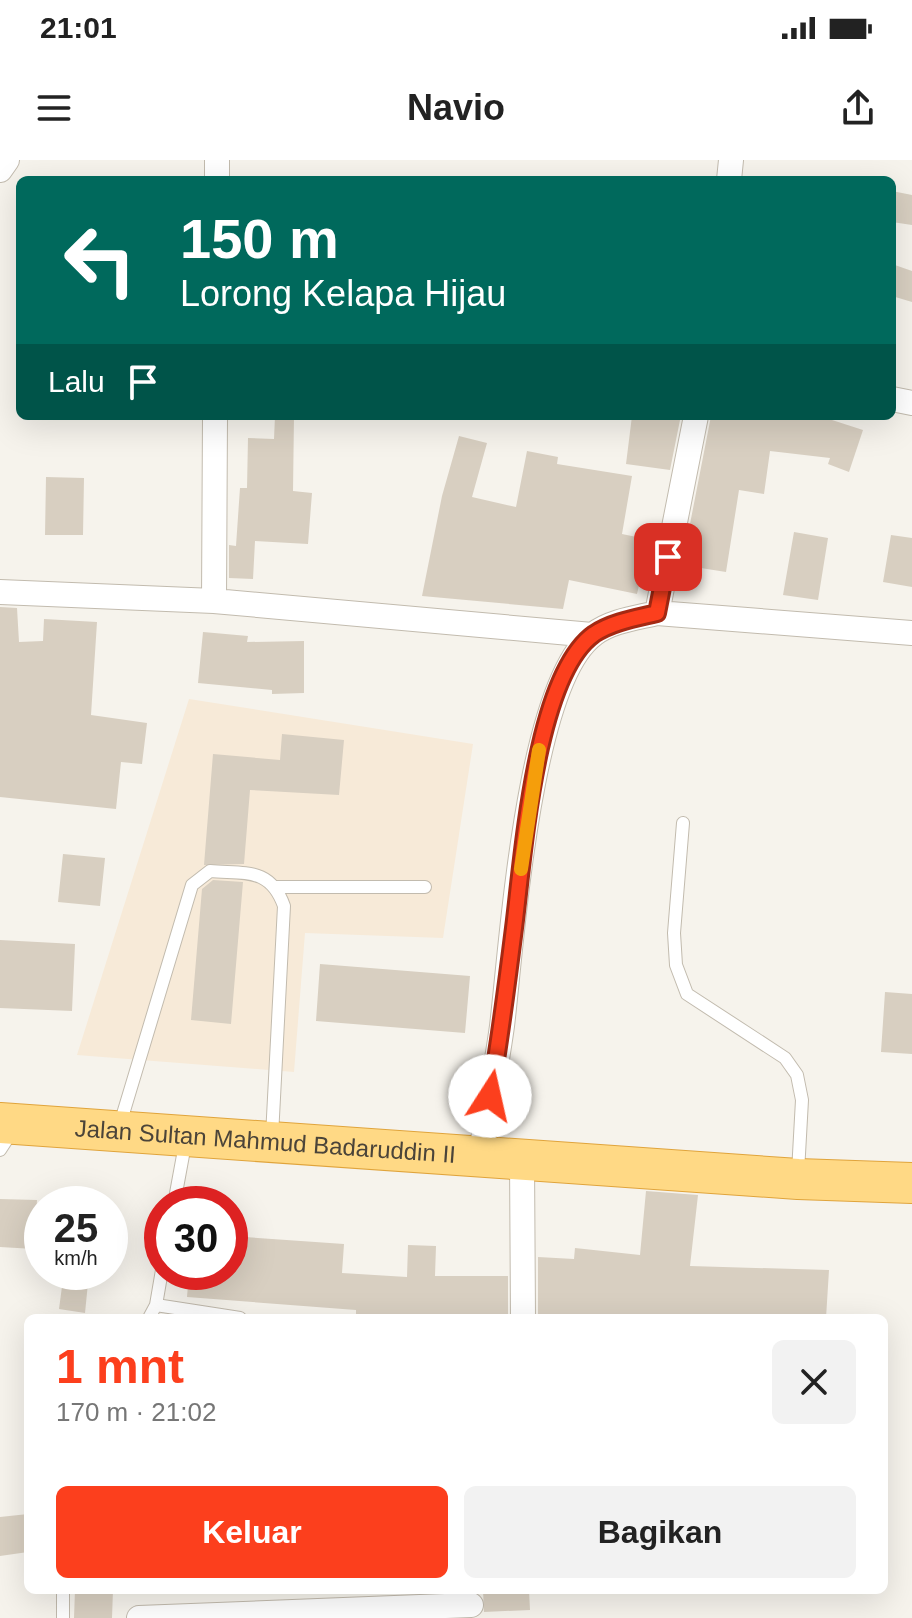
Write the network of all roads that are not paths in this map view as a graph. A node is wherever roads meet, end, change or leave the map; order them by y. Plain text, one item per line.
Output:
1 (7, 160) edge
2 (0, 170) edge
3 (215, 420) edge
4 (695, 420) edge
5 (0, 592) edge
6 (214, 601) junction
7 (657, 613) junction
8 (912, 633) edge
9 (592, 635) junction
10 (683, 823) dead end
11 (277, 887) junction
12 (425, 887) dead end
13 (118, 1131) junction
14 (6, 1132) edge
15 (187, 1136) junction
16 (272, 1143) junction
17 (480, 1158) junction
18 (522, 1160) junction
19 (798, 1179) junction
20 (912, 1183) edge
21 (177, 1186) edge
22 (159, 1290) edge
23 (156, 1305) junction
24 (151, 1314) edge
25 (214, 1314) edge
26 (523, 1314) edge
27 (63, 1594) edge
28 (472, 1604) edge
29 (63, 1618) edge
30 (139, 1618) edge

1 - 2 street
3 - 6 street
4 - 7 street
5 - 6 street
6 - 9 street
7 - 8 street
7 - 9 street
9 - 17 street
10 - 19 lane
11 - 12 lane
11 - 13 lane
11 - 16 lane
13 - 14 highway, Jalan Sultan Mahmud Badaruddin II
13 - 15 highway, Jalan Sultan Mahmud Badaruddin II
15 - 16 highway, Jalan Sultan Mahmud Badaruddin II
15 - 21 lane
16 - 17 highway, Jalan Sultan Mahmud Badaruddin II
17 - 18 highway, Jalan Sultan Mahmud Badaruddin II
18 - 19 highway, Jalan Sultan Mahmud Badaruddin II
18 - 26 street
19 - 20 highway, Jalan Sultan Mahmud Badaruddin II
22 - 23 lane
23 - 24 lane
23 - 25 lane
27 - 29 lane
28 - 30 street

